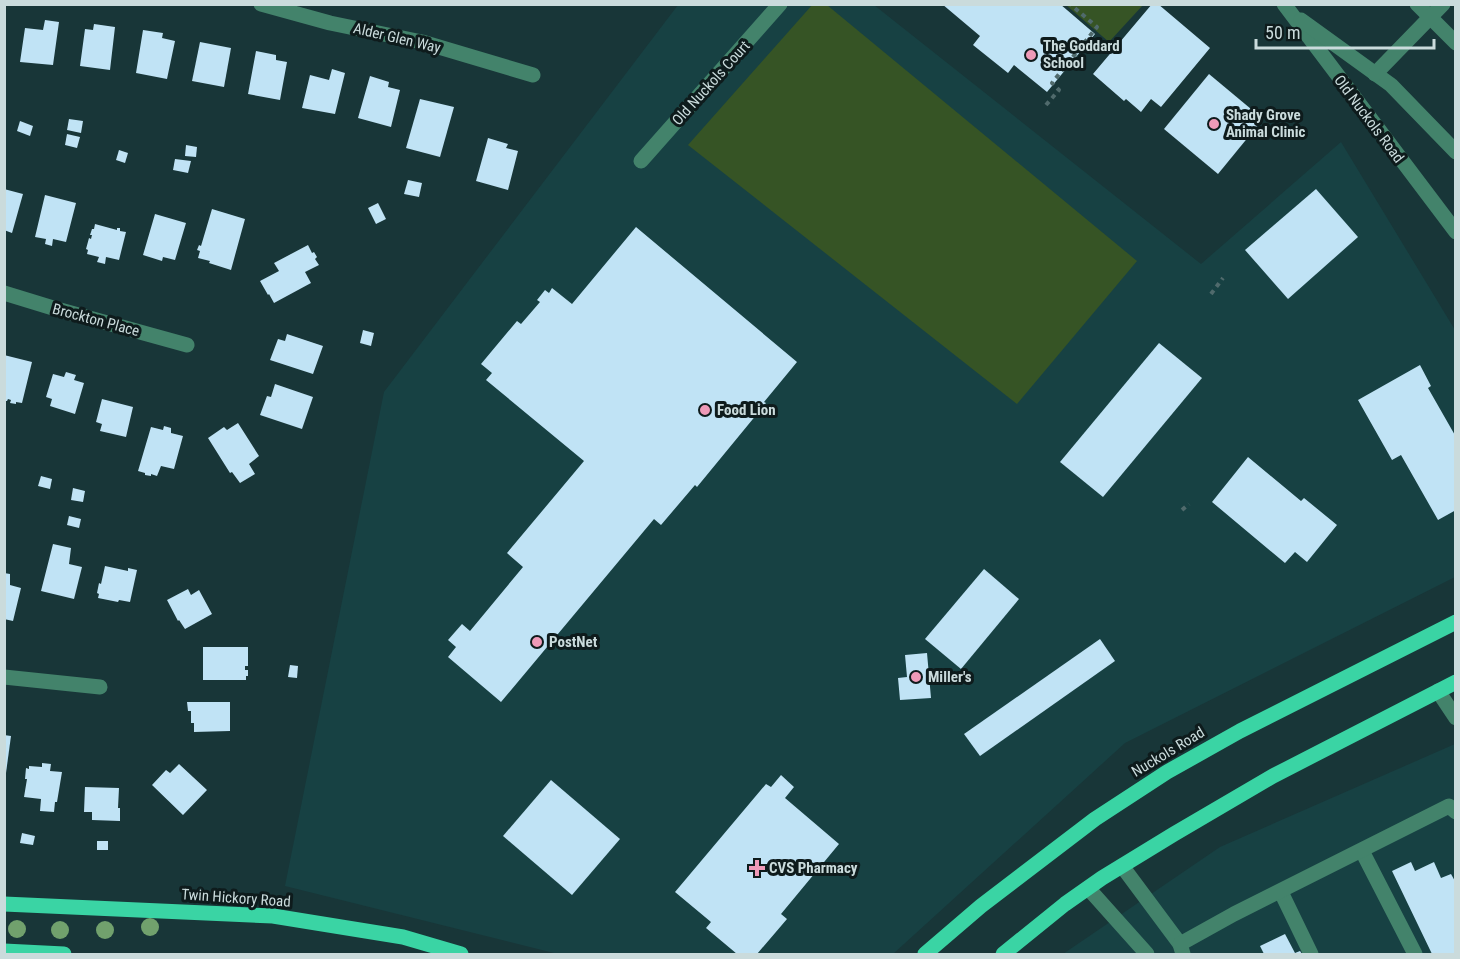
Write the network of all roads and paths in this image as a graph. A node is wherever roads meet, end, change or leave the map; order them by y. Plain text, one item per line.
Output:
1 (261, 4) edge
2 (780, 4) edge
3 (1070, 4) edge
4 (1284, 4) edge
5 (1418, 4) edge
6 (1443, 4) edge
7 (1431, 18) junction
8 (1455, 43) edge
9 (1375, 74) junction
10 (533, 75) dead end
11 (1046, 105) dead end
12 (1455, 152) edge
13 (641, 161) dead end
14 (1455, 232) edge
15 (1222, 278) dead end
16 (4, 293) edge
17 (1211, 294) dead end
18 (187, 345) dead end
19 (1189, 504) dead end
20 (1182, 510) dead end
21 (1455, 622) edge
22 (4, 677) edge
23 (1455, 682) edge
24 (100, 687) dead end
25 (1438, 691) junction
26 (1455, 718) edge
27 (1455, 812) edge
28 (1362, 851) junction
29 (1122, 866) junction
30 (1088, 888) junction
31 (1281, 892) junction
32 (4, 904) edge
33 (1181, 949) edge
34 (4, 951) edge
35 (64, 954) edge
36 (461, 954) edge
37 (925, 954) edge
38 (1004, 954) edge
39 (1147, 954) edge
40 (1311, 954) edge
41 (1415, 954) edge

1 - 10 street, Alder Glen Way
2 - 13 street, Old Nuckols Court
3 - 11 path
4 - 9 street, Old Nuckols Road
4 - 14 street, Old Nuckols Road
5 - 7 street
6 - 7 street
7 - 8 street
7 - 9 street
9 - 12 street, Old Nuckols Road
15 - 17 path
16 - 18 street, Brockton Place
19 - 20 path
21 - 37 main road, Nuckols Road
22 - 24 street
23 - 25 main road
25 - 26 street
25 - 29 main road
27 - 28 street
28 - 31 street
28 - 41 street
29 - 30 main road
29 - 33 street
30 - 38 main road
30 - 39 street
31 - 33 street
31 - 40 street
32 - 36 main road, Twin Hickory Road
34 - 35 main road

